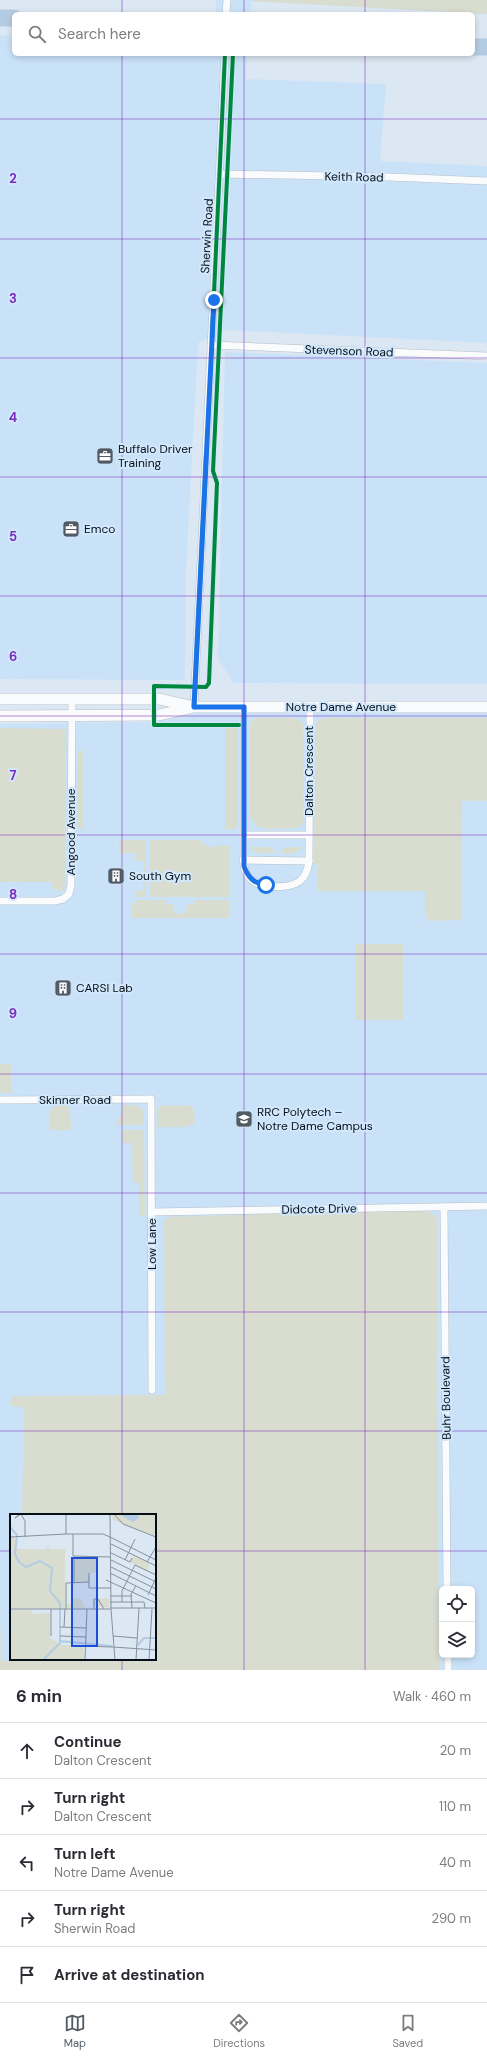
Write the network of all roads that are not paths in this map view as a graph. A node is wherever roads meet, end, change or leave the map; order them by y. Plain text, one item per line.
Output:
1 (227, 0) edge
2 (226, 12) edge
3 (225, 56) edge
4 (220, 174) junction
5 (487, 181) edge
6 (211, 345) junction
7 (487, 356) edge
8 (0, 699) edge
9 (20, 699) junction
10 (72, 699) junction
11 (487, 706) edge
12 (194, 707) junction
13 (244, 707) junction
14 (310, 707) junction
15 (0, 716) edge
16 (20, 716) junction
17 (72, 716) junction
18 (244, 835) junction
19 (309, 835) junction
20 (243, 860) junction
21 (309, 861) junction
22 (0, 901) edge
23 (151, 1099) joint
24 (0, 1100) edge
25 (487, 1206) edge
26 (444, 1207) junction
27 (152, 1212) junction
28 (152, 1390) dead end
29 (447, 1586) edge
30 (448, 1658) edge
31 (448, 1670) edge

1 - 2 street
3 - 4 street, Sherwin Road
4 - 5 street, Keith Road
4 - 6 street, Sherwin Road
6 - 7 street, Stevenson Road
6 - 12 street, Sherwin Road
8 - 9 street, Notre Dame Avenue
9 - 10 street, Notre Dame Avenue
9 - 16 street
10 - 12 street, Notre Dame Avenue
10 - 17 street, Angood Avenue
11 - 14 street, Notre Dame Avenue
12 - 13 street, Notre Dame Avenue
12 - 17 street, Notre Dame Avenue
13 - 14 street, Notre Dame Avenue
13 - 18 street, Dalton Crescent
14 - 19 street, Dalton Crescent
15 - 16 street, Notre Dame Avenue
16 - 17 street, Notre Dame Avenue
17 - 22 street, Angood Avenue
18 - 19 street
18 - 20 street, Dalton Crescent
19 - 21 street, Dalton Crescent
20 - 21 street
20 - 21 street, Dalton Crescent
23 - 24 street, Skinner Road
23 - 27 street, Low Lane
25 - 26 street, Didcote Drive
26 - 27 street, Didcote Drive
26 - 29 street, Buhr Boulevard
27 - 28 street, Low Lane
30 - 31 street

